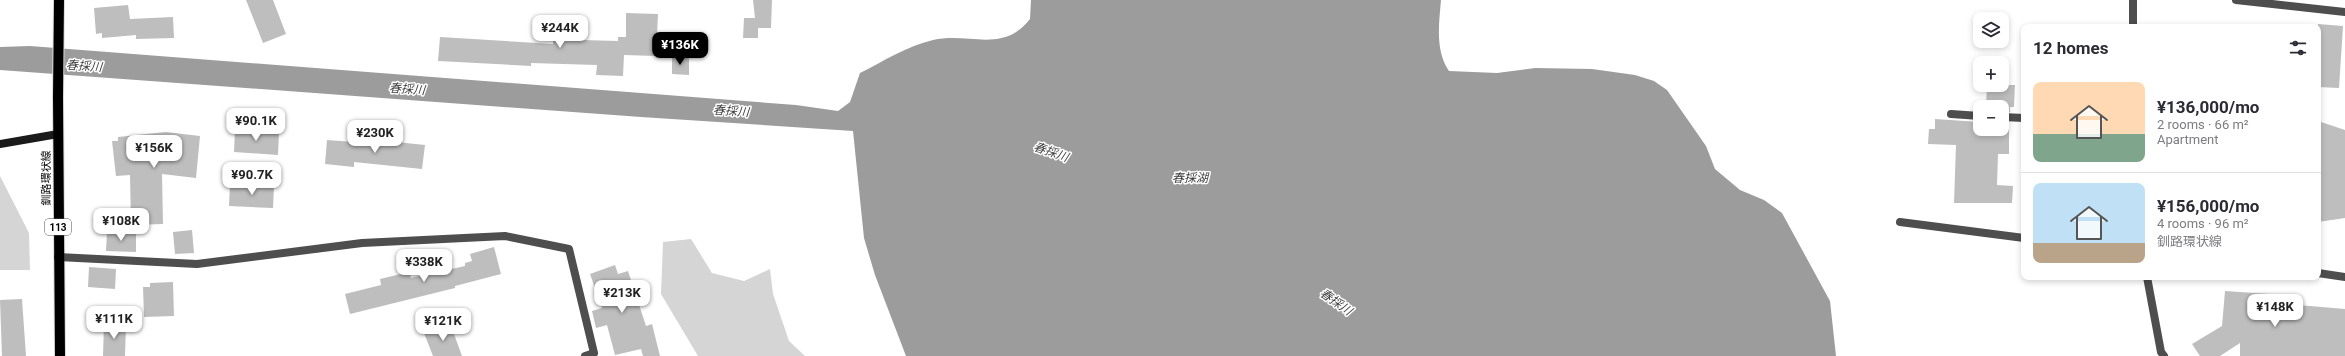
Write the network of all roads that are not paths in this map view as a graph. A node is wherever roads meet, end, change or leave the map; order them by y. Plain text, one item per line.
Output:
1 (59, 0) edge
2 (2133, 0) edge
3 (2236, 0) edge
4 (2345, 12) edge
5 (2133, 24) edge
6 (1951, 114) dead end
7 (1973, 116) edge
8 (2009, 117) edge
9 (2021, 118) edge
10 (58, 134) junction
11 (0, 144) edge
12 (1900, 222) dead end
13 (2021, 238) edge
14 (58, 257) junction
15 (2321, 273) edge
16 (2345, 277) edge
17 (2149, 280) edge
18 (594, 355) edge
19 (60, 356) edge
20 (585, 356) edge
21 (2164, 356) edge

1 - 10 main road, 釧路環状線 / 113
2 - 5 street
3 - 4 street
6 - 7 street
8 - 9 street
10 - 11 street
10 - 14 main road, 釧路環状線 / 113
12 - 13 street
14 - 18 street
14 - 19 main road, 釧路環状線 / 113
15 - 16 street
17 - 21 street
18 - 20 street

